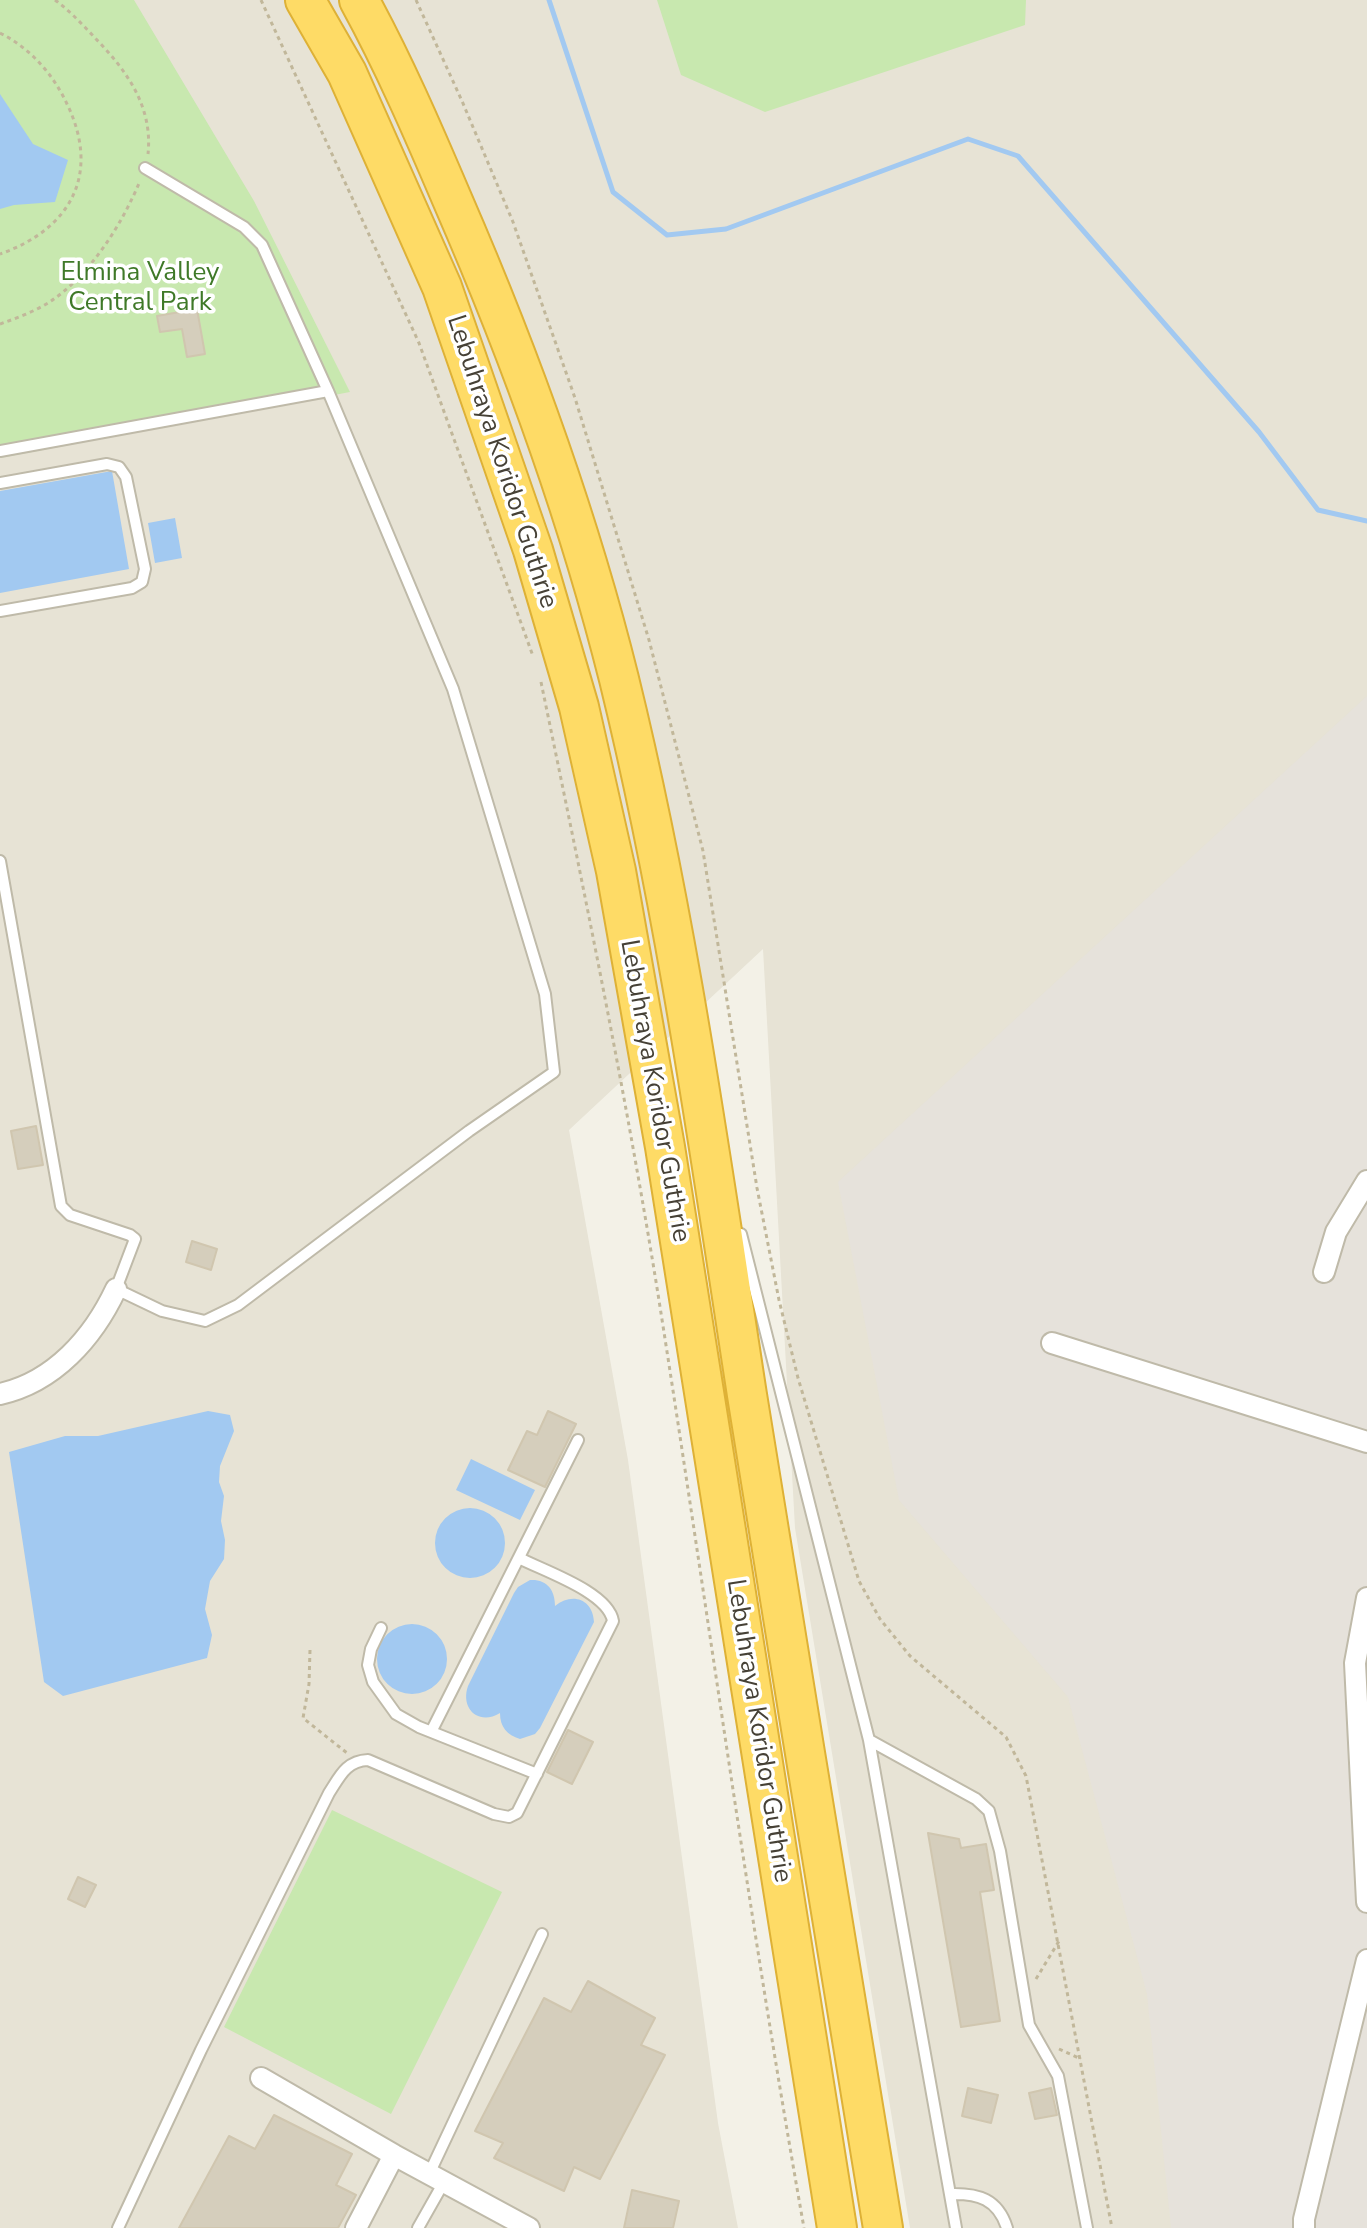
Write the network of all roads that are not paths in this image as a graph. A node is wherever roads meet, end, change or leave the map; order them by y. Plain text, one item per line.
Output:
1 (305, 0) edge
2 (359, 0) edge
3 (388, 0) edge
4 (425, 136) junction
5 (145, 168) road end
6 (328, 391) junction
7 (0, 451) edge
8 (0, 483) edge
9 (0, 611) edge
10 (0, 861) edge
11 (2, 888) edge
12 (687, 1010) junction
13 (723, 1161) dead end
14 (1367, 1181) edge
15 (738, 1221) dead end
16 (1324, 1272) dead end
17 (116, 1289) junction
18 (1052, 1343) dead end
19 (0, 1394) edge
20 (578, 1440) dead end
21 (1367, 1442) edge
22 (519, 1558) junction
23 (1367, 1598) edge
24 (381, 1628) dead end
25 (432, 1730) junction
26 (869, 1740) junction
27 (537, 1774) junction
28 (1367, 1902) edge
29 (542, 1934) dead end
30 (1367, 1960) edge
31 (261, 2078) dead end
32 (394, 2155) junction
33 (436, 2178) junction
34 (950, 2194) junction
35 (118, 2228) edge
36 (356, 2228) edge
37 (418, 2228) edge
38 (529, 2228) edge
39 (837, 2228) edge
40 (883, 2228) edge
41 (956, 2228) edge
42 (1007, 2228) edge
43 (1087, 2228) edge
44 (1304, 2228) edge

1 - 39 highway, Lebuhraya Koridor Guthrie
2 - 4 highway, Lebuhraya Koridor Guthrie
3 - 4 highway
4 - 12 highway, Lebuhraya Koridor Guthrie
5 - 6 lane
6 - 7 lane
6 - 17 lane
8 - 9 lane
10 - 11 lane
11 - 17 lane
12 - 13 lane
12 - 40 highway, Lebuhraya Koridor Guthrie
14 - 16 street
15 - 26 lane
17 - 19 street
18 - 21 street
20 - 22 lane
22 - 25 lane
22 - 27 lane
23 - 28 street
24 - 25 lane
25 - 27 lane
26 - 34 lane
26 - 43 lane
27 - 35 lane
29 - 33 lane
30 - 44 street
31 - 32 street
32 - 33 street
32 - 36 street
33 - 37 lane
33 - 38 street
34 - 41 lane
34 - 42 lane

